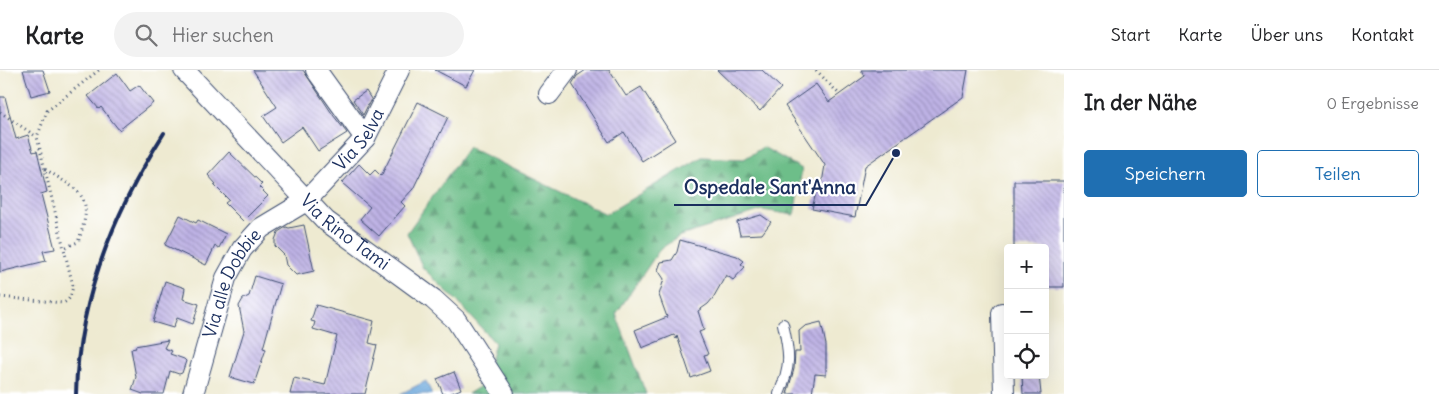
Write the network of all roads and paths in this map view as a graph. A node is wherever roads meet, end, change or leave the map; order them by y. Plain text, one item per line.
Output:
1 (99, 70) edge
2 (184, 70) edge
3 (316, 70) edge
4 (399, 70) edge
5 (566, 70) edge
6 (816, 70) edge
7 (549, 94) dead end
8 (840, 95) dead end
9 (0, 112) edge
10 (37, 137) junction
11 (365, 138) junction
12 (45, 169) junction
13 (306, 201) junction
14 (64, 248) junction
15 (0, 297) edge
16 (1002, 313) dead end
17 (783, 324) dead end
18 (193, 394) edge
19 (504, 394) edge
20 (779, 394) edge
21 (1004, 394) edge

1 - 10 path
2 - 13 street, Via Rino Tami
3 - 11 street
4 - 11 street, Via Selva
5 - 7 street
6 - 8 path
9 - 10 path
10 - 12 path
11 - 13 street, Via Selva
12 - 14 path
12 - 14 path
13 - 18 street, Via alle Dobbie
13 - 19 street, Via Rino Tami
14 - 15 path
16 - 21 street
17 - 20 lane

